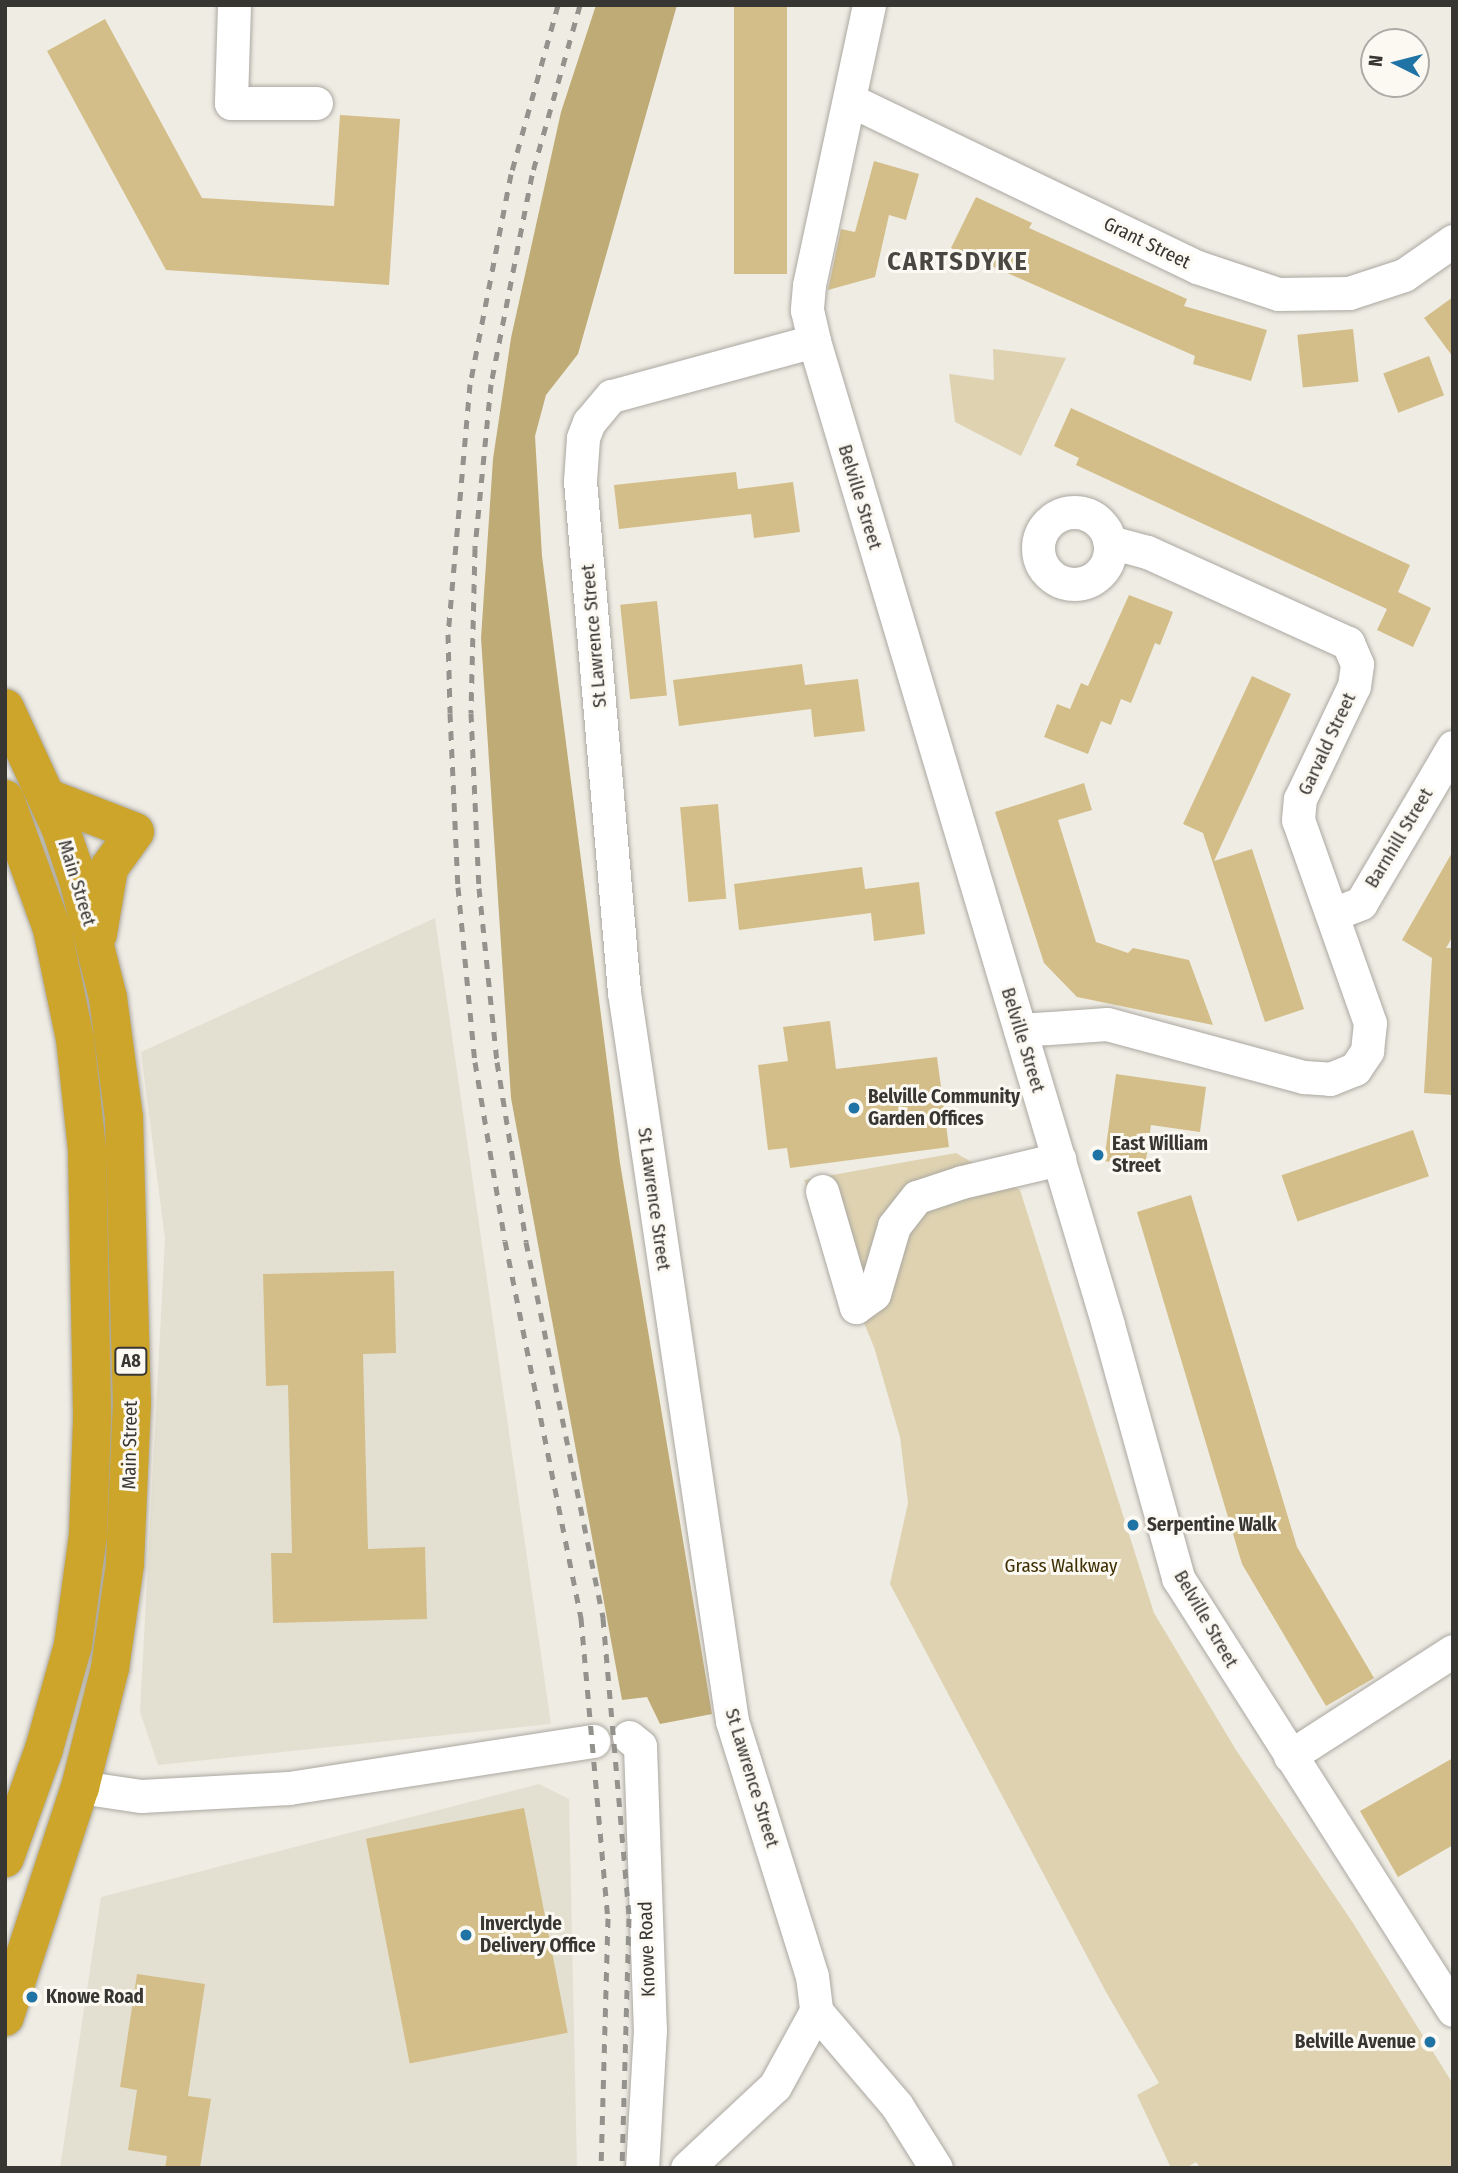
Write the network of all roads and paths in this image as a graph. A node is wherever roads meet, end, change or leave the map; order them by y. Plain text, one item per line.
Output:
1 (234, 5) edge
2 (869, 5) edge
3 (850, 100) junction
4 (316, 103) dead end
5 (1453, 241) edge
6 (814, 341) junction
7 (1110, 542) dead end
8 (5, 708) edge
9 (1453, 747) edge
10 (48, 798) junction
11 (5, 799) edge
12 (1333, 914) junction
13 (96, 945) junction
14 (1020, 1030) junction
15 (1059, 1159) junction
16 (822, 1191) dead end
17 (1453, 1651) edge
18 (629, 1737) dead end
19 (593, 1741) dead end
20 (1290, 1756) junction
21 (80, 1787) junction
22 (5, 1858) edge
23 (1453, 2010) edge
24 (816, 2011) junction
25 (5, 2017) edge
26 (642, 2168) edge
27 (687, 2168) edge
28 (936, 2168) edge

1 - 4 street
2 - 3 street, Belville Street
3 - 5 street, Grant Street
3 - 6 street, Belville Street
6 - 14 street, Belville Street
6 - 24 street, St Lawrence Street
7 - 12 street, Garvald Street
8 - 10 highway, Main Street / A8
9 - 12 street, Barnhill Street
10 - 13 highway, Main Street / A8
10 - 13 highway
11 - 22 highway, Main Street / A8
12 - 14 street, Garvald Street
13 - 21 highway, Main Street / A8
14 - 15 street, Belville Street
15 - 16 street
15 - 20 street, Belville Street
17 - 20 street
18 - 26 street, Knowe Road
19 - 21 street
20 - 23 street, Belville Street
21 - 25 highway, Main Street / A8
24 - 27 street
24 - 28 street

